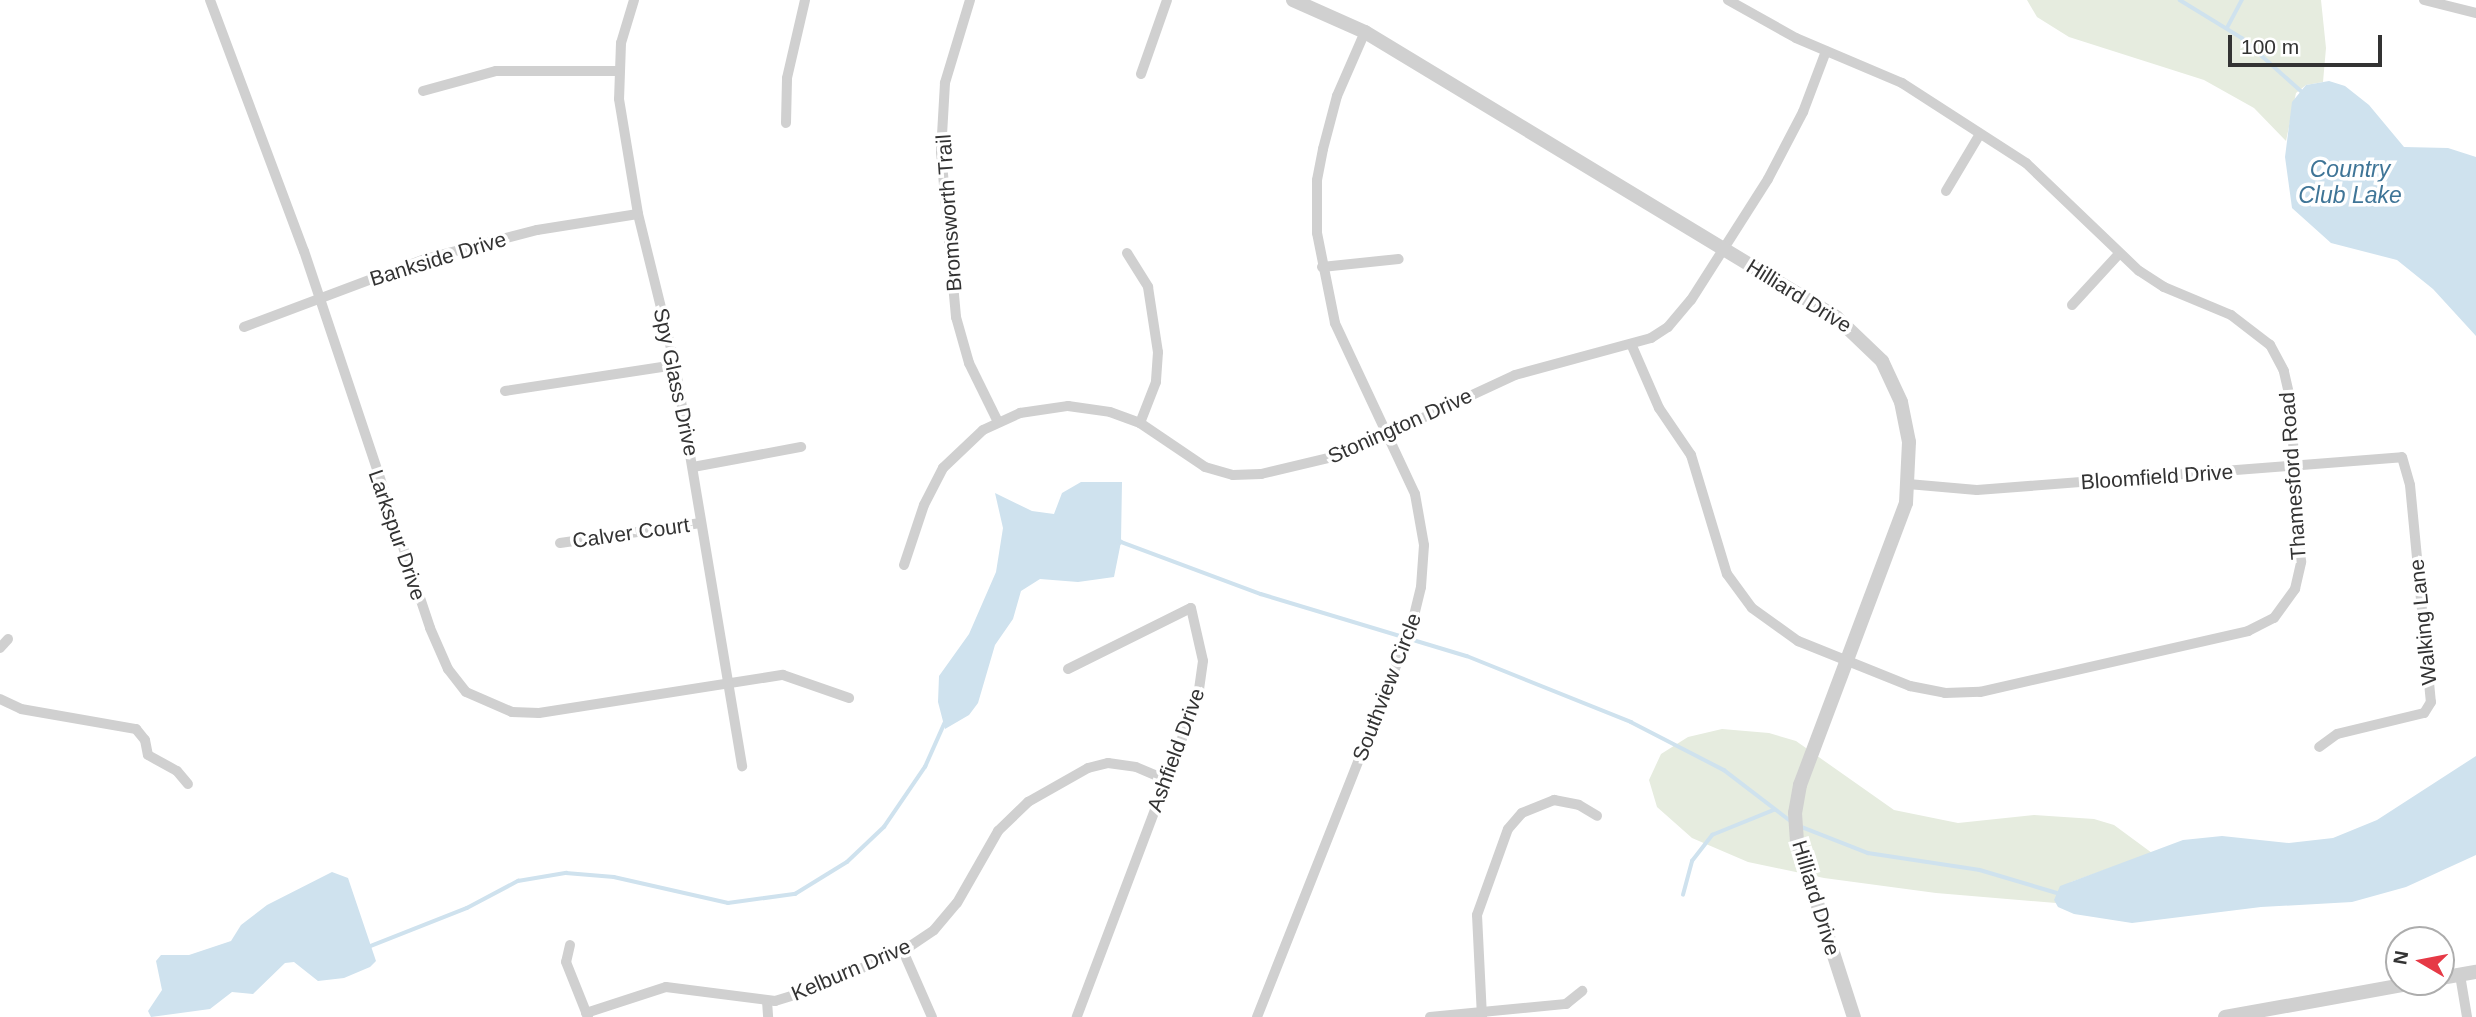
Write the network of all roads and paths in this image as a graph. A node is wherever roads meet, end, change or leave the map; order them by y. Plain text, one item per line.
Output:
1 (210, 0) edge
2 (634, 0) edge
3 (805, 0) edge
4 (970, 0) edge
5 (1167, 0) edge
6 (1293, 0) edge
7 (1728, 0) edge
8 (2424, 0) edge
9 (2476, 13) edge
10 (1365, 32) junction
11 (1826, 51) junction
12 (618, 71) junction
13 (1141, 74) dead end
14 (423, 91) dead end
15 (786, 123) dead end
16 (1980, 134) junction
17 (1946, 191) dead end
18 (638, 214) junction
19 (1722, 248) junction
20 (1127, 253) dead end
21 (2118, 256) junction
22 (1399, 259) dead end
23 (1322, 267) junction
24 (320, 299) junction
25 (2072, 305) dead end
26 (244, 327) dead end
27 (1632, 346) junction
28 (675, 365) junction
29 (505, 391) dead end
30 (998, 422) junction
31 (1140, 423) junction
32 (1390, 433) junction
33 (801, 447) dead end
34 (2405, 459) joint
35 (693, 467) junction
36 (2294, 467) junction
37 (1908, 484) junction
38 (702, 523) junction
39 (560, 543) dead end
40 (904, 565) dead end
41 (8, 639) dead end
42 (0, 648) edge
43 (1848, 663) junction
44 (1068, 669) dead end
45 (729, 681) junction
46 (849, 698) dead end
47 (0, 699) edge
48 (2319, 747) dead end
49 (742, 766) dead end
50 (1166, 780) junction
51 (188, 784) dead end
52 (1597, 816) dead end
53 (570, 945) dead end
54 (903, 951) junction
55 (2476, 972) edge
56 (2460, 975) junction
57 (2455, 976) edge
58 (2385, 988) edge
59 (1582, 991) dead end
60 (767, 1001) junction
61 (587, 1015) edge
62 (1482, 1015) edge
63 (768, 1017) edge
64 (932, 1017) edge
65 (1077, 1017) edge
66 (1257, 1017) edge
67 (1430, 1017) edge
68 (1854, 1017) edge
69 (2225, 1017) edge
70 (2467, 1017) edge

1 - 24 street, Larkspur Drive
2 - 12 street, Spy Glass Drive
3 - 15 street
4 - 30 street, Bromsworth Trail
5 - 13 street
6 - 10 street, Hilliard Drive
7 - 11 street, Thamesford Road
8 - 9 street
10 - 19 street, Hilliard Drive
10 - 23 street, Southview Circle
11 - 16 street, Thamesford Road
11 - 19 street, Stonington Drive
12 - 14 street
12 - 18 street, Spy Glass Drive
16 - 17 street
16 - 21 street, Thamesford Road
18 - 24 street, Bankside Drive
18 - 28 street, Spy Glass Drive
19 - 27 street, Stonington Drive
19 - 37 street, Hilliard Drive
20 - 31 street
21 - 25 street
21 - 36 street, Thamesford Road
22 - 23 street
23 - 32 street, Southview Circle
24 - 26 street, Bankside Drive
24 - 45 street, Larkspur Drive
27 - 32 street, Stonington Drive
27 - 43 street, Thamesford Road
28 - 29 street
28 - 35 street, Spy Glass Drive
30 - 31 street, Stonington Drive
30 - 40 street, Stonington Drive
31 - 32 street, Stonington Drive
32 - 66 street, Southview Circle
33 - 35 street
34 - 36 street, Bloomfield Drive
34 - 48 street, Walking Lane
35 - 38 street, Spy Glass Drive
36 - 37 street, Bloomfield Drive
36 - 43 street, Thamesford Road
37 - 43 street, Hilliard Drive
38 - 39 street, Calver Court
38 - 45 street, Spy Glass Drive
41 - 42 street
43 - 68 street, Hilliard Drive
44 - 50 street, Ashfield Drive
45 - 46 street, Larkspur Drive
45 - 49 street, Spy Glass Drive
47 - 51 street
50 - 54 street, Kelburn Drive
50 - 65 street, Ashfield Drive
52 - 62 street
53 - 61 street
54 - 60 street, Kelburn Drive
54 - 64 street
55 - 56 street
56 - 57 street
56 - 70 street
58 - 69 street
59 - 62 street
60 - 61 street, Kelburn Drive
60 - 63 street
62 - 67 street

